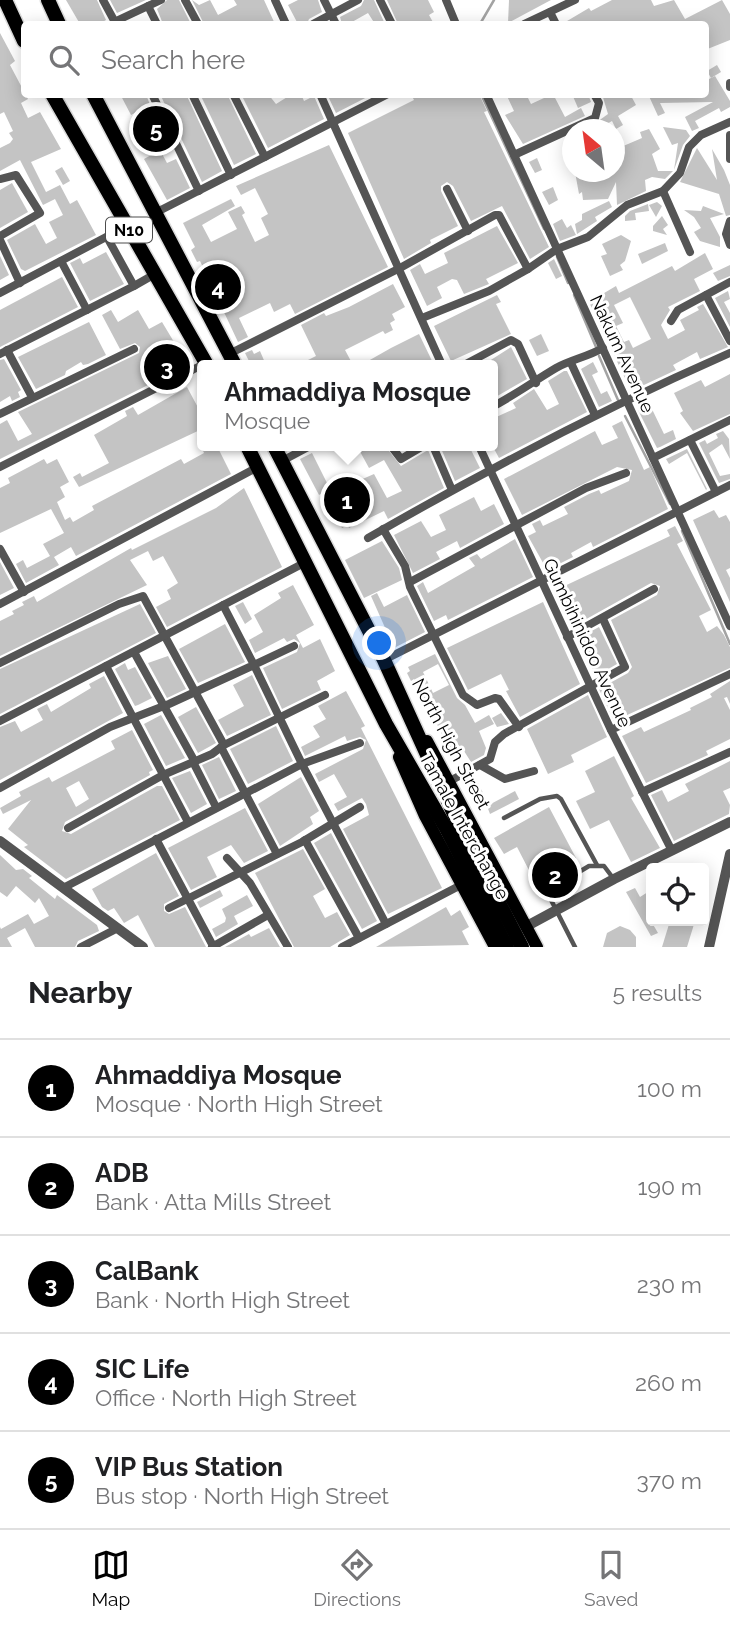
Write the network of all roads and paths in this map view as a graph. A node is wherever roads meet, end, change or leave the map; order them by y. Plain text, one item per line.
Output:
1 (2, 0) edge
2 (48, 0) edge
3 (103, 0) edge
4 (160, 0) edge
5 (185, 0) edge
6 (275, 0) edge
7 (324, 0) edge
8 (358, 0) edge
9 (380, 0) edge
10 (446, 0) edge
11 (575, 0) edge
12 (148, 6) junction
13 (550, 12) junction
14 (331, 15) junction
15 (58, 21) edge
16 (114, 21) edge
17 (119, 21) edge
18 (156, 21) edge
19 (196, 21) edge
20 (285, 21) edge
21 (319, 21) edge
22 (334, 21) edge
23 (390, 21) edge
24 (455, 21) edge
25 (530, 21) edge
26 (554, 21) edge
27 (21, 35) edge
28 (54, 98) edge
29 (64, 98) edge
30 (95, 98) edge
31 (154, 98) edge
32 (194, 98) edge
33 (235, 98) edge
34 (322, 98) edge
35 (373, 98) edge
36 (488, 98) edge
37 (596, 98) edge
38 (59, 108) junction
39 (730, 121) edge
40 (334, 123) junction
41 (730, 135) edge
42 (514, 155) junction
43 (265, 158) junction
44 (730, 159) edge
45 (231, 175) junction
46 (0, 179) edge
47 (447, 189) dead end
48 (200, 191) junction
49 (663, 191) junction
50 (155, 213) junction
51 (730, 221) edge
52 (127, 226) junction
53 (468, 230) junction
54 (107, 237) junction
55 (0, 238) edge
56 (730, 245) edge
57 (557, 249) junction
58 (690, 252) dead end
59 (61, 261) junction
60 (400, 268) junction
61 (528, 269) junction
62 (155, 274) junction
63 (730, 282) edge
64 (20, 283) junction
65 (134, 286) junction
66 (0, 293) edge
67 (706, 295) junction
68 (87, 310) junction
69 (422, 318) junction
70 (671, 321) dead end
71 (730, 341) edge
72 (603, 348) junction
73 (134, 349) dead end
74 (4, 352) edge
75 (730, 353) edge
76 (205, 360) edge
77 (232, 360) edge
78 (440, 360) edge
79 (473, 360) edge
80 (571, 363) junction
81 (197, 369) edge
82 (536, 383) junction
83 (32, 397) junction
84 (626, 399) junction
85 (498, 404) edge
86 (0, 414) edge
87 (594, 415) junction
88 (730, 420) edge
89 (690, 440) junction
90 (250, 451) edge
91 (277, 451) edge
92 (301, 451) edge
93 (395, 451) edge
94 (415, 451) edge
95 (435, 451) edge
96 (482, 451) edge
97 (653, 458) junction
98 (282, 461) junction
99 (0, 467) edge
100 (258, 467) junction
101 (490, 468) junction
102 (626, 473) dead end
103 (730, 485) edge
104 (452, 489) junction
105 (716, 492) junction
106 (676, 512) junction
107 (516, 525) junction
108 (383, 529) junction
109 (368, 538) dead end
110 (0, 548) edge
111 (306, 562) junction
112 (541, 581) junction
113 (410, 582) junction
114 (654, 589) dead end
115 (24, 592) junction
116 (0, 604) edge
117 (223, 605) junction
118 (603, 619) junction
119 (730, 626) edge
120 (434, 635) junction
121 (165, 636) junction
122 (567, 637) junction
123 (294, 646) dead end
124 (134, 652) junction
125 (384, 660) junction
126 (0, 663) edge
127 (254, 665) junction
128 (106, 667) junction
129 (730, 674) edge
130 (590, 686) junction
131 (196, 692) junction
132 (325, 695) dead end
133 (163, 707) junction
134 (412, 715) junction
135 (280, 718) junction
136 (133, 719) junction
137 (0, 721) edge
138 (386, 724) junction
139 (519, 727) junction
140 (611, 730) junction
141 (360, 743) dead end
142 (222, 746) junction
143 (730, 752) edge
144 (194, 762) junction
145 (302, 764) junction
146 (480, 765) junction
147 (534, 771) dead end
148 (163, 775) junction
149 (450, 781) junction
150 (0, 788) edge
151 (642, 792) junction
152 (244, 793) junction
153 (216, 807) junction
154 (360, 807) dead end
155 (504, 818) dead end
156 (335, 821) junction
157 (188, 822) junction
158 (730, 822) edge
159 (68, 828) dead end
160 (156, 839) junction
161 (305, 840) junction
162 (0, 841) edge
163 (672, 851) junction
164 (277, 854) junction
165 (730, 854) edge
166 (226, 858) dead end
167 (597, 865) junction
168 (241, 872) junction
169 (614, 878) junction
170 (461, 885) junction
171 (63, 888) junction
172 (189, 898) junction
173 (169, 908) dead end
174 (556, 911) junction
175 (268, 915) junction
176 (386, 923) junction
177 (527, 926) junction
178 (118, 928) junction
179 (359, 938) junction
180 (490, 945) edge
181 (81, 947) edge
182 (143, 947) edge
183 (213, 947) edge
184 (288, 947) edge
185 (342, 947) edge
186 (508, 947) edge
187 (522, 947) edge
188 (537, 947) edge
189 (575, 947) edge
190 (709, 947) edge

1 - 27 highway
2 - 15 highway
3 - 16 street
4 - 12 street
5 - 19 street
6 - 20 street
7 - 14 street
8 - 14 street
9 - 23 street
10 - 24 street
11 - 13 street
12 - 17 street
12 - 18 street
13 - 25 street
13 - 26 street
14 - 21 street
14 - 22 street
28 - 38 highway, N10
29 - 38 highway
30 - 50 highway, N10
31 - 48 street
32 - 45 street
33 - 43 street
34 - 40 street
35 - 40 street
36 - 42 street, Nakum Avenue
37 - 42 street
38 - 52 highway, N10
39 - 49 street
40 - 43 street
40 - 60 street
41 - 44 street
42 - 57 street, Nakum Avenue
43 - 45 street
45 - 48 street
46 - 55 street
47 - 53 street
48 - 50 street
49 - 57 street
49 - 58 street
50 - 77 highway, N10
51 - 56 street
52 - 54 street
52 - 62 highway, N10
53 - 60 street
53 - 61 street
54 - 59 street
54 - 65 street
55 - 64 street
57 - 61 street
57 - 72 street, Nakum Avenue
59 - 64 street
59 - 68 street
60 - 69 street
60 - 77 street
61 - 69 street
62 - 65 street
62 - 76 highway, N10
63 - 67 street
64 - 66 street
65 - 68 street
67 - 70 street
67 - 71 street
68 - 74 street
69 - 78 street
72 - 80 street
72 - 84 street, Nakum Avenue
73 - 83 street
74 - 83 street
75 - 84 street
79 - 82 street
80 - 82 street
80 - 87 street
81 - 99 street
82 - 85 street
83 - 86 street
84 - 87 street
84 - 97 street, Nakum Avenue
87 - 101 street
88 - 89 street
89 - 97 street
89 - 105 street
90 - 100 highway
91 - 98 highway, North High Street
92 - 98 street
93 - 94 street
95 - 104 street
96 - 101 street, Gumbihinidoo Avenue
97 - 106 street, Nakum Avenue
98 - 125 highway, North High Street
100 - 111 highway
100 - 115 street
101 - 104 street
101 - 107 street, Gumbihinidoo Avenue
102 - 107 street
103 - 105 street
104 - 108 street
105 - 106 street
106 - 112 street
106 - 119 street, Nakum Avenue
107 - 112 street, Gumbihinidoo Avenue
107 - 113 street
108 - 109 street
108 - 113 street
110 - 115 street
111 - 117 street
111 - 138 highway
112 - 120 street
112 - 122 street, Gumbihinidoo Avenue
113 - 120 street
114 - 118 street
115 - 116 street
117 - 121 street
117 - 127 street
118 - 122 street
118 - 130 street
120 - 125 street
120 - 139 street
121 - 124 street
121 - 126 street
121 - 131 street
122 - 130 street, Gumbihinidoo Avenue
123 - 127 street
124 - 128 street
124 - 133 street
125 - 134 highway, North High Street
127 - 131 street
127 - 135 street
128 - 136 street
128 - 137 street
129 - 140 street
130 - 139 street
130 - 140 street, Gumbihinidoo Avenue
131 - 133 street
131 - 142 street
132 - 135 street
133 - 136 street
133 - 144 street
134 - 149 main road, North High Street
134 - 187 highway, Tamale Interchange
135 - 142 street
135 - 145 street
136 - 148 street
136 - 150 street
138 - 170 main road
138 - 186 highway, Tamale Interchange
139 - 146 street
140 - 151 street, Gumbihinidoo Avenue
141 - 145 street
142 - 144 street
142 - 152 street
143 - 151 street
144 - 148 street
144 - 153 street
145 - 152 street
145 - 156 street
146 - 147 street
146 - 149 street
148 - 157 street
148 - 159 street
149 - 177 main road, North High Street
151 - 163 street, Gumbihinidoo Avenue
152 - 153 street
152 - 164 street
153 - 157 street
154 - 156 street
155 - 167 lane
156 - 161 street
156 - 176 street
157 - 160 street
158 - 163 street
160 - 171 street
160 - 172 street
161 - 164 street
161 - 179 street
162 - 171 street
163 - 169 street
164 - 168 street
165 - 190 street
166 - 168 street
167 - 169 lane
167 - 174 lane
168 - 172 street
168 - 175 street
169 - 174 street
170 - 176 street
170 - 180 main road
171 - 178 street
172 - 173 street
172 - 183 street
174 - 177 street
174 - 189 lane
175 - 183 street
175 - 184 street
176 - 179 street
177 - 188 main road, North High Street
178 - 181 street
178 - 182 street
179 - 185 street

